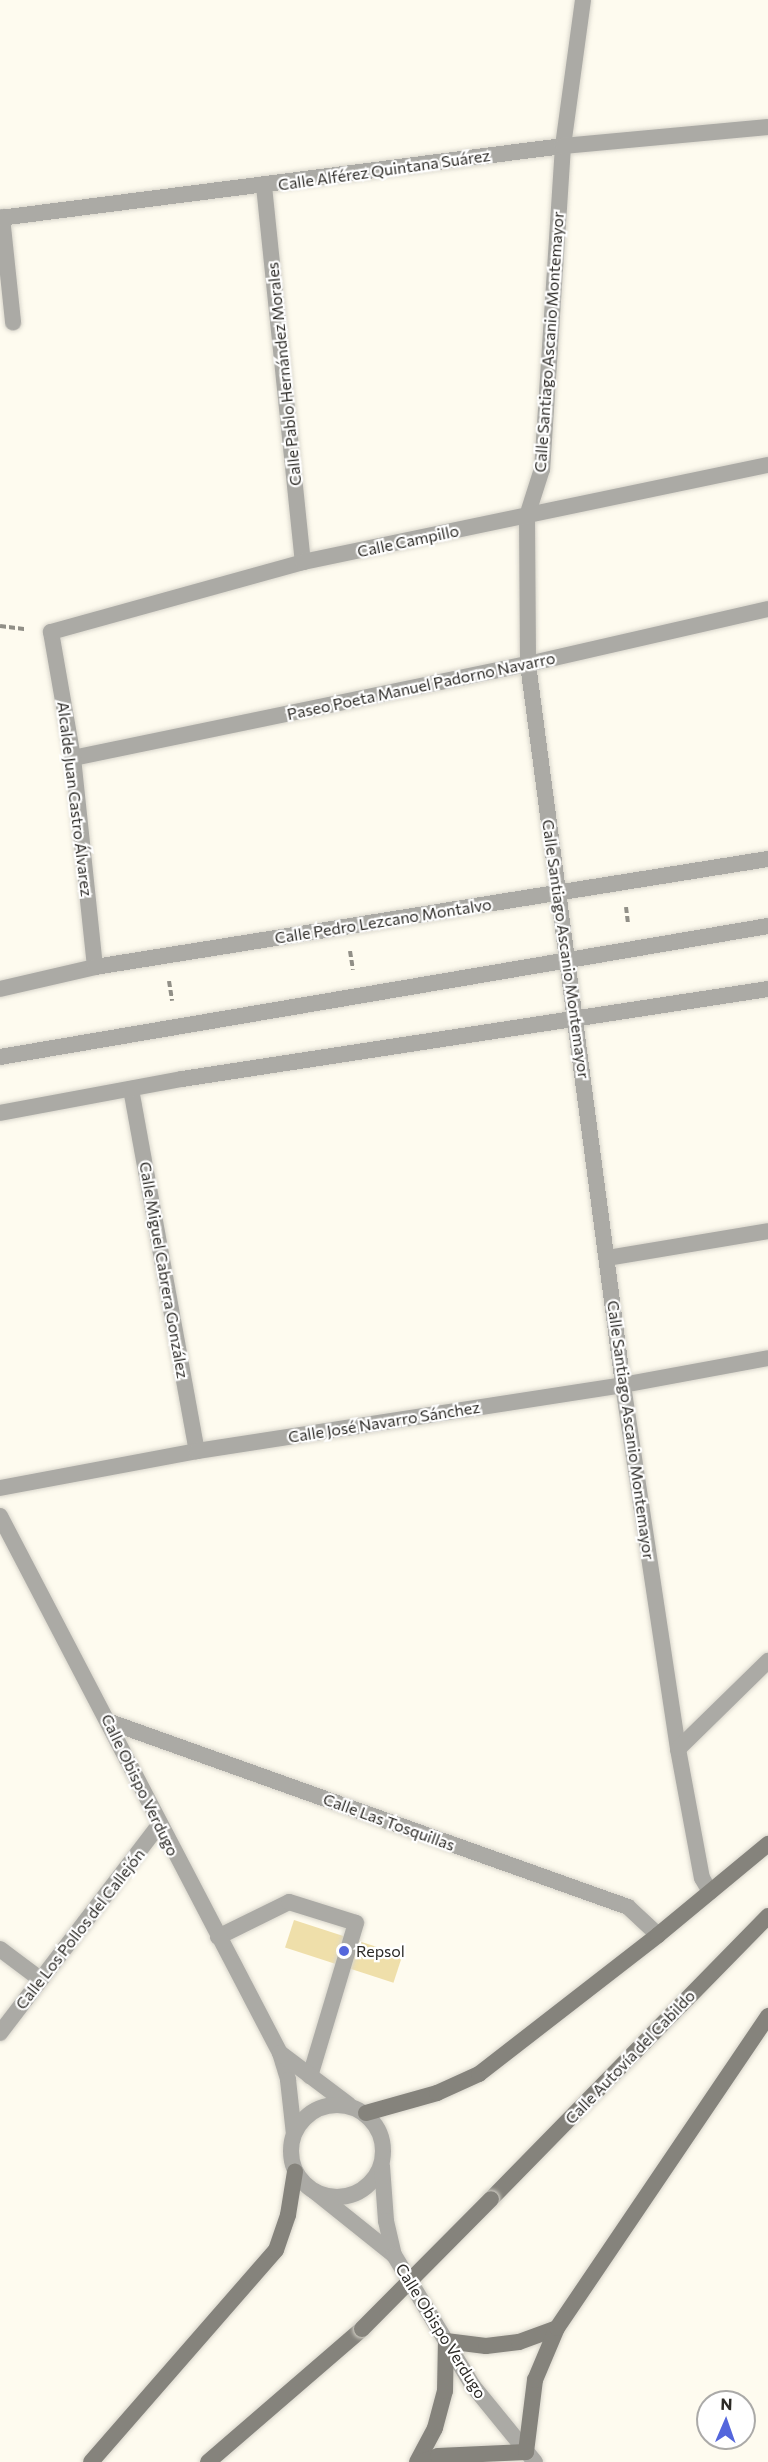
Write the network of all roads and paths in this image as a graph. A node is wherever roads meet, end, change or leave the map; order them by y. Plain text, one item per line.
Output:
1 (583, 0) edge
2 (768, 127) edge
3 (563, 146) junction
4 (264, 186) junction
5 (1, 218) edge
6 (13, 322) dead end
7 (768, 465) edge
8 (527, 516) junction
9 (303, 562) junction
10 (768, 609) edge
11 (51, 632) joint
12 (528, 664) junction
13 (73, 758) junction
14 (768, 860) edge
15 (558, 892) junction
16 (768, 926) edge
17 (346, 927) junction
18 (566, 961) junction
19 (95, 968) junction
20 (0, 989) edge
21 (768, 989) edge
22 (357, 995) junction
23 (575, 1018) junction
24 (0, 1057) edge
25 (131, 1089) junction
26 (0, 1113) edge
27 (768, 1231) edge
28 (607, 1258) junction
29 (768, 1359) edge
30 (623, 1385) junction
31 (197, 1451) junction
32 (0, 1488) edge
33 (0, 1516) edge
34 (768, 1661) edge
35 (110, 1722) junction
36 (678, 1749) junction
37 (159, 1826) junction
38 (768, 1844) edge
39 (710, 1892) junction
40 (768, 1916) edge
41 (658, 1935) junction
42 (218, 1937) junction
43 (0, 1948) edge
44 (40, 1979) junction
45 (768, 2016) edge
46 (0, 2032) edge
47 (280, 2053) junction
48 (310, 2076) junction
49 (351, 2106) junction
50 (366, 2114) junction
51 (294, 2134) junction
52 (382, 2165) junction
53 (295, 2172) junction
54 (314, 2192) junction
55 (394, 2255) junction
56 (556, 2328) junction
57 (446, 2341) junction
58 (531, 2457) edge
59 (91, 2462) edge
60 (208, 2462) edge
61 (419, 2462) edge

1 - 3 street, Calle Santiago Ascanio Montemayor
2 - 3 street, Calle Alférez Quintana Suárez
3 - 4 street, Calle Alférez Quintana Suárez
3 - 8 street, Calle Santiago Ascanio Montemayor
4 - 5 street, Calle Alférez Quintana Suárez
4 - 9 street, Calle Pablo Hernández Morales
5 - 6 street
7 - 8 street, Calle Campillo
8 - 9 street, Calle Campillo
8 - 12 street, Calle Santiago Ascanio Montemayor
9 - 11 street, Calle Campillo
10 - 12 street, Paseo Poeta Manuel Padorno Navarro
11 - 13 street, Alcalde Juan Castro Álvarez
12 - 13 street, Paseo Poeta Manuel Padorno Navarro
12 - 15 street, Calle Santiago Ascanio Montemayor
13 - 19 street, Alcalde Juan Castro Álvarez
14 - 15 street, Calle Pedro Lezcano Montalvo
15 - 17 street, Calle Pedro Lezcano Montalvo
15 - 18 street, Calle Santiago Ascanio Montemayor
16 - 18 street
17 - 19 street, Calle Pedro Lezcano Montalvo
17 - 22 path
18 - 22 street
18 - 23 street, Calle Santiago Ascanio Montemayor
19 - 20 street, Calle Pedro Lezcano Montalvo
21 - 23 street
22 - 24 street
23 - 25 street
23 - 28 street, Calle Santiago Ascanio Montemayor
25 - 26 street
25 - 31 street, Calle Miguel Cabrera González
27 - 28 street
28 - 30 street, Calle Santiago Ascanio Montemayor
29 - 30 street, Calle José Navarro Sánchez
30 - 31 street, Calle José Navarro Sánchez
30 - 36 street, Calle Santiago Ascanio Montemayor
31 - 32 street, Calle José Navarro Sánchez
33 - 35 street, Calle Obispo Verdugo
34 - 36 street
35 - 37 street, Calle Obispo Verdugo
35 - 41 street, Calle Las Tosquillas
36 - 39 street, Calle Santiago Ascanio Montemayor
37 - 42 street, Calle Obispo Verdugo
37 - 44 street, Calle Los Pollos del Callejón
38 - 39 main road
39 - 41 main road
40 - 60 main road, Calle Autovía del Cabildo, bridge
41 - 50 main road
42 - 47 street, Calle Obispo Verdugo
42 - 48 street
43 - 44 street
44 - 46 street, Calle Los Pollos del Callejón
45 - 56 main road
47 - 48 street, Calle Obispo Verdugo
47 - 51 street, Calle Obispo Verdugo
48 - 49 street, Calle Obispo Verdugo
49 - 50 street
49 - 51 street
50 - 52 street
51 - 53 street
52 - 54 street
52 - 55 street, Calle Obispo Verdugo
53 - 54 street
53 - 59 main road
54 - 55 street, Calle Obispo Verdugo
55 - 57 street, Calle Obispo Verdugo
56 - 57 main road
56 - 58 main road
57 - 58 street, Calle Obispo Verdugo
57 - 61 main road
58 - 61 main road

